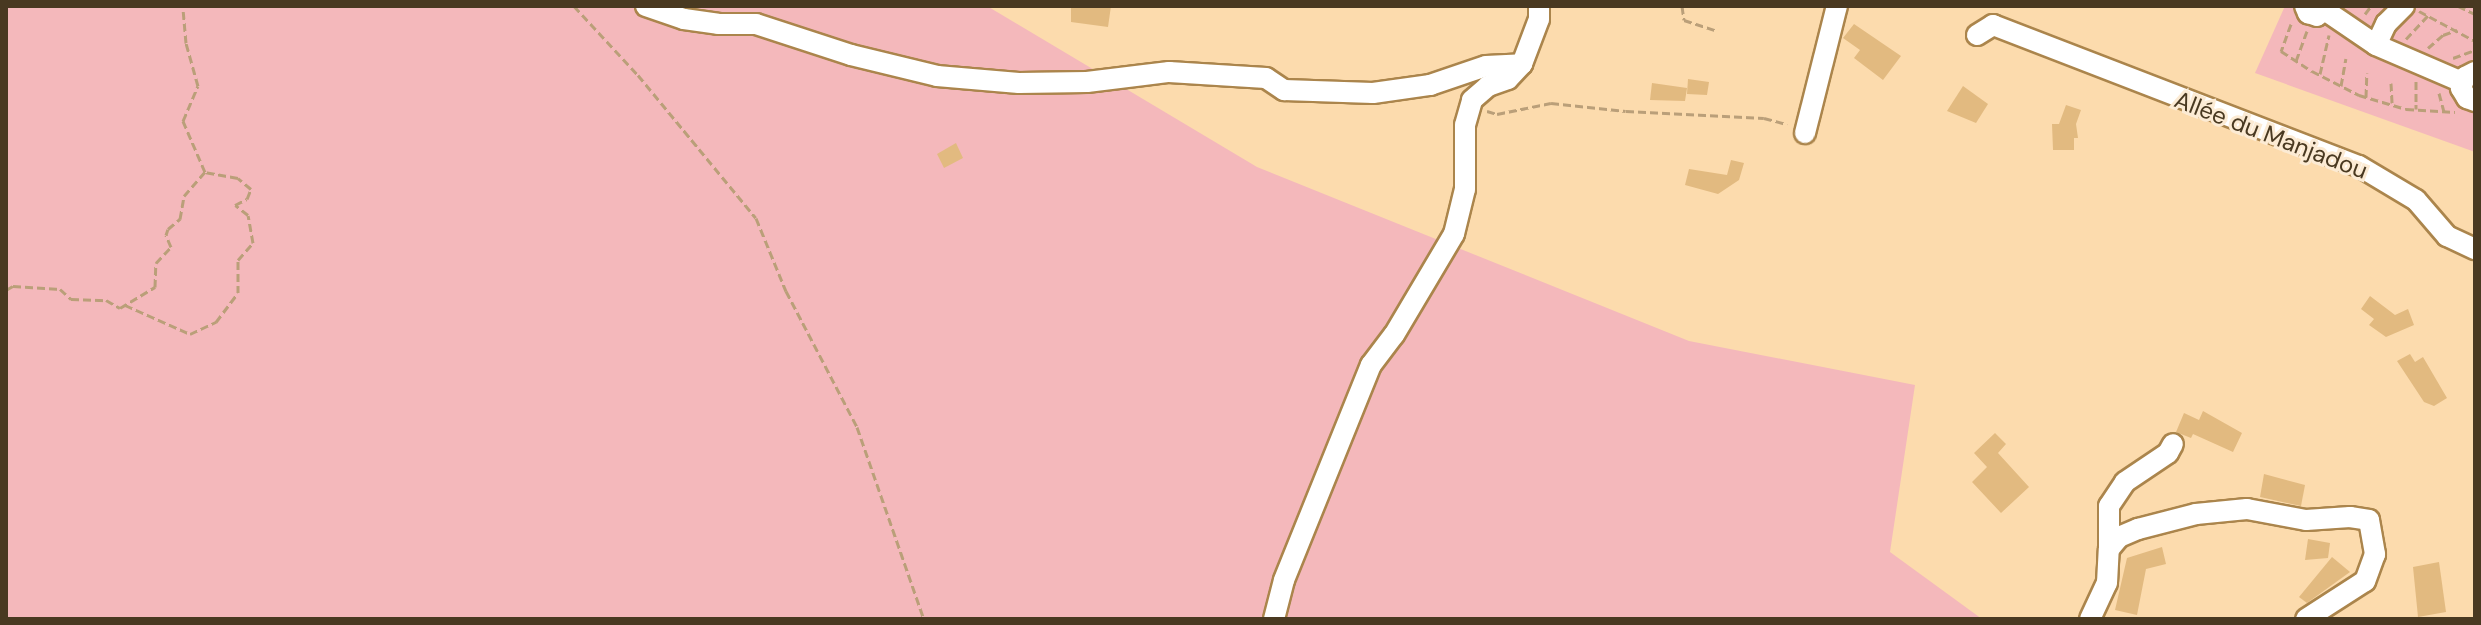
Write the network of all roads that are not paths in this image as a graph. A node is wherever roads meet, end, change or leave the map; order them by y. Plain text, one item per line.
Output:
1 (646, 6) edge
2 (1539, 6) edge
3 (1837, 6) edge
4 (2406, 6) edge
5 (2317, 12) edge
6 (1977, 35) dead end
7 (2376, 45) junction
8 (1522, 64) junction
9 (2470, 88) edge
10 (1806, 132) road end
11 (2475, 249) edge
12 (2173, 444) dead end
13 (2109, 549) junction
14 (1274, 619) edge
15 (2090, 619) edge
16 (2306, 619) edge

1 - 8 street
2 - 8 street
3 - 10 street
4 - 7 street
5 - 7 street
6 - 11 street, Allée du Manjadou
7 - 9 street
8 - 14 street
12 - 13 street
13 - 15 street
13 - 16 street

